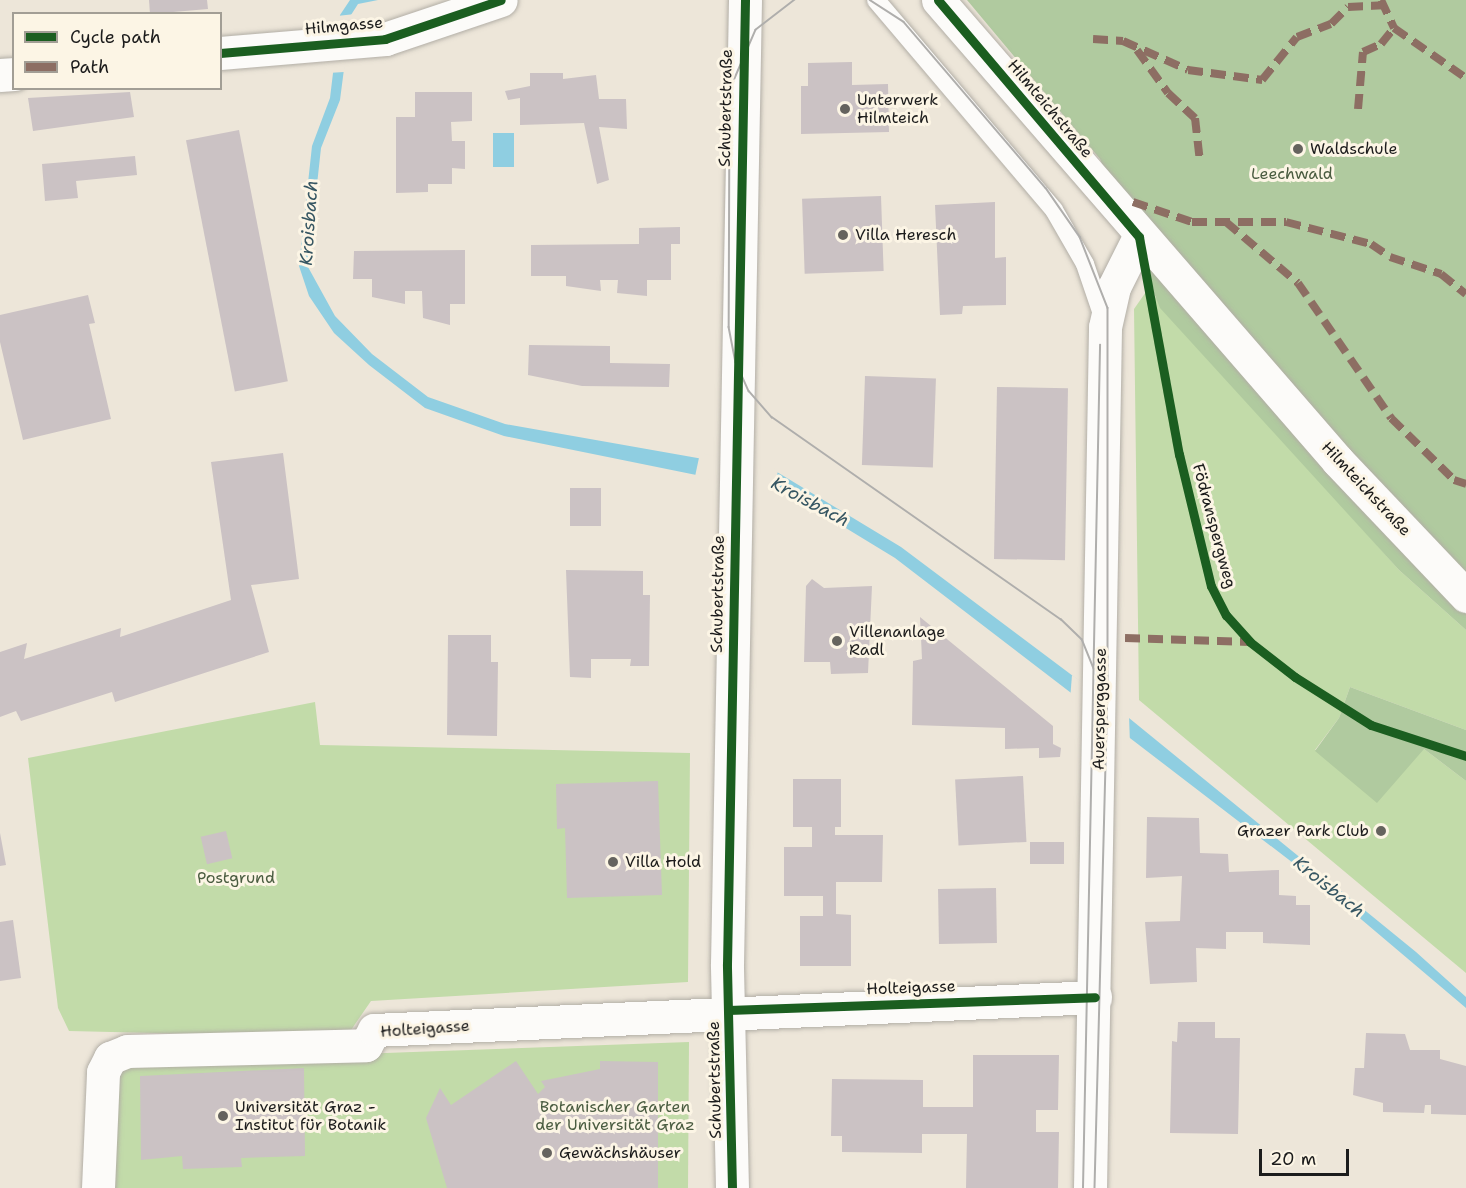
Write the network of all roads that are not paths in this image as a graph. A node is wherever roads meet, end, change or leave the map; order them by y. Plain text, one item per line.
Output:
1 (501, 0) edge
2 (745, 0) edge
3 (876, 0) edge
4 (938, 0) edge
5 (222, 53) edge
6 (1139, 237) junction
7 (1105, 327) junction
8 (1466, 596) edge
9 (1095, 997) junction
10 (728, 1010) junction
11 (98, 1188) edge
12 (732, 1188) edge
13 (1090, 1188) edge

1 - 5 street, Hilmgasse
2 - 10 street, Schubertstraße
3 - 7 lane
4 - 6 street, Hilmteichstraße
6 - 7 street, Auersperggasse
6 - 8 street, Hilmteichstraße
7 - 9 street, Auersperggasse
9 - 10 street, Holteigasse
9 - 13 street, Auersperggasse
10 - 11 street, Holteigasse
10 - 12 street, Schubertstraße

